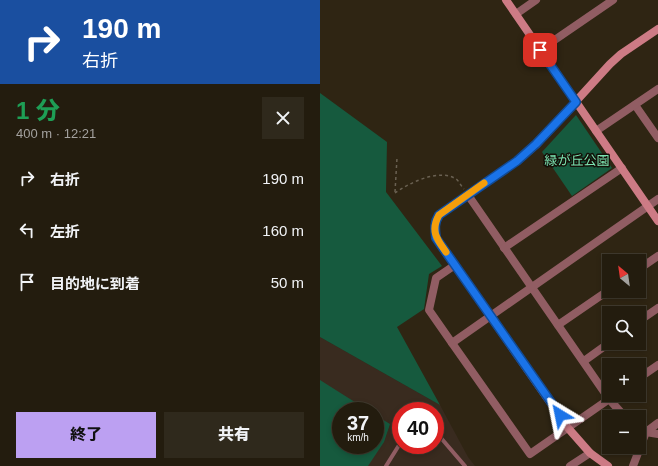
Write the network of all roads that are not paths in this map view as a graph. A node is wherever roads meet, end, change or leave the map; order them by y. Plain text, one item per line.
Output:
1 (506, 0) edge
2 (536, 0) edge
3 (613, 0) edge
4 (516, 14) junction
5 (658, 29) edge
6 (540, 50) junction
7 (658, 89) edge
8 (576, 102) junction
9 (635, 105) junction
10 (596, 131) junction
11 (658, 138) edge
12 (622, 168) junction
13 (468, 195) junction
14 (658, 199) edge
15 (648, 206) junction
16 (658, 221) edge
17 (504, 248) junction
18 (658, 256) edge
19 (646, 264) edge
20 (455, 265) junction
21 (532, 287) junction
22 (602, 295) edge
23 (658, 308) edge
24 (491, 315) junction
25 (646, 316) edge
26 (558, 325) junction
27 (452, 343) junction
28 (602, 348) edge
29 (584, 361) junction
30 (658, 365) edge
31 (646, 373) edge
32 (602, 384) edge
33 (605, 402) edge
34 (658, 423) edge
35 (568, 428) junction
36 (646, 428) edge
37 (646, 431) edge
38 (658, 434) edge
39 (444, 442) edge
40 (590, 453) junction
41 (394, 454) edge
42 (636, 454) edge
43 (386, 466) edge
44 (465, 466) edge
45 (570, 466) edge
46 (608, 466) edge
47 (633, 466) edge

1 - 4 street
2 - 4 street
3 - 6 street
4 - 6 street
5 - 8 street
6 - 8 street
7 - 9 street
8 - 10 street
8 - 13 street
9 - 10 street
9 - 11 street
10 - 12 street
12 - 15 street
12 - 17 street
13 - 17 street
13 - 20 street
14 - 15 street
15 - 16 street
15 - 21 street
17 - 21 street
18 - 19 street
20 - 24 street
20 - 27 street
21 - 24 street
21 - 26 street
22 - 26 street
23 - 25 street
24 - 27 street
24 - 35 street
26 - 29 street
27 - 35 street
28 - 29 street
29 - 32 street
30 - 31 street
33 - 35 street
34 - 36 street
35 - 40 street
37 - 38 street
39 - 44 lane
40 - 45 street
40 - 46 street
41 - 43 lane
42 - 47 street

